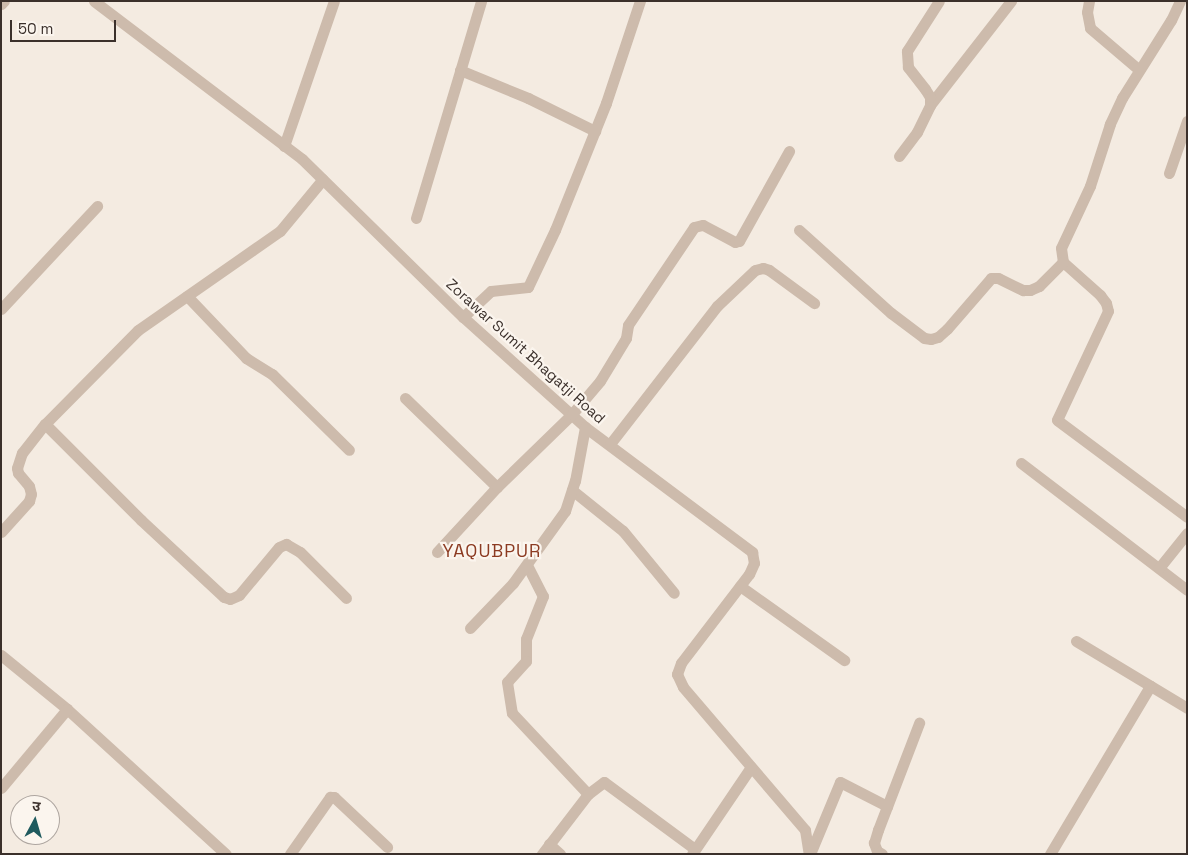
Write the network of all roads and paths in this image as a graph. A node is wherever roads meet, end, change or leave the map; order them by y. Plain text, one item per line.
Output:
1 (4, 1) edge
2 (94, 1) edge
3 (334, 1) edge
4 (480, 1) edge
5 (640, 1) edge
6 (939, 1) edge
7 (1011, 1) edge
8 (1089, 1) edge
9 (1180, 1) edge
10 (1, 4) edge
11 (1138, 69) junction
12 (460, 70) junction
13 (930, 105) junction
14 (1187, 121) edge
15 (595, 131) junction
16 (284, 146) junction
17 (789, 151) dead end
18 (898, 156) dead end
19 (1169, 173) dead end
20 (322, 179) junction
21 (97, 206) dead end
22 (416, 218) dead end
23 (799, 230) dead end
24 (1064, 262) junction
25 (188, 296) junction
26 (814, 303) dead end
27 (1, 309) edge
28 (462, 317) junction
29 (405, 398) dead end
30 (572, 414) junction
31 (45, 424) junction
32 (585, 427) junction
33 (610, 444) junction
34 (349, 450) dead end
35 (1021, 463) dead end
36 (497, 487) junction
37 (572, 490) junction
38 (1187, 517) edge
39 (1, 532) edge
40 (1187, 533) edge
41 (437, 552) dead end
42 (527, 565) junction
43 (1159, 568) junction
44 (740, 586) junction
45 (1187, 590) edge
46 (674, 593) dead end
47 (346, 598) dead end
48 (470, 628) dead end
49 (1076, 641) dead end
50 (1, 654) edge
51 (844, 660) dead end
52 (1150, 686) junction
53 (1187, 708) edge
54 (67, 709) junction
55 (919, 723) dead end
56 (751, 767) junction
57 (1, 788) edge
58 (588, 794) junction
59 (887, 806) junction
60 (549, 844) junction
61 (387, 848) dead end
62 (693, 851) edge
63 (226, 854) edge
64 (290, 854) edge
65 (542, 854) edge
66 (560, 854) edge
67 (809, 854) edge
68 (882, 854) edge
69 (1050, 854) edge

1 - 10 street
2 - 16 street, Zorawar Sumit Bhagatji Road
3 - 16 street
4 - 12 street
5 - 15 street
6 - 13 street
7 - 13 street
8 - 11 street
9 - 11 street
11 - 24 street
12 - 15 street
12 - 22 street
13 - 18 street
14 - 19 street
15 - 28 street
16 - 20 street, Zorawar Sumit Bhagatji Road
17 - 30 street
20 - 25 street
20 - 28 street, Zorawar Sumit Bhagatji Road
21 - 27 street
23 - 24 street
24 - 38 street
25 - 31 street
25 - 34 street
26 - 33 street
28 - 30 street, Zorawar Sumit Bhagatji Road
29 - 36 street
30 - 32 street, Zorawar Sumit Bhagatji Road
30 - 36 street
31 - 39 street
31 - 47 street
32 - 33 street, Zorawar Sumit Bhagatji Road
32 - 37 street
33 - 44 street, Zorawar Sumit Bhagatji Road
35 - 43 street
36 - 41 street
37 - 42 street
37 - 46 street
40 - 43 street
42 - 48 street
42 - 58 street
43 - 45 street
44 - 51 street
44 - 56 street, Zorawar Sumit Bhagatji Road
49 - 52 street
50 - 54 street
52 - 53 street
52 - 69 street
54 - 57 street
54 - 63 street
55 - 59 street
56 - 62 street
56 - 67 street, Zorawar Sumit Bhagatji Road
58 - 60 street
58 - 62 street
59 - 67 street
59 - 68 street
60 - 65 street
60 - 66 street
61 - 64 street

